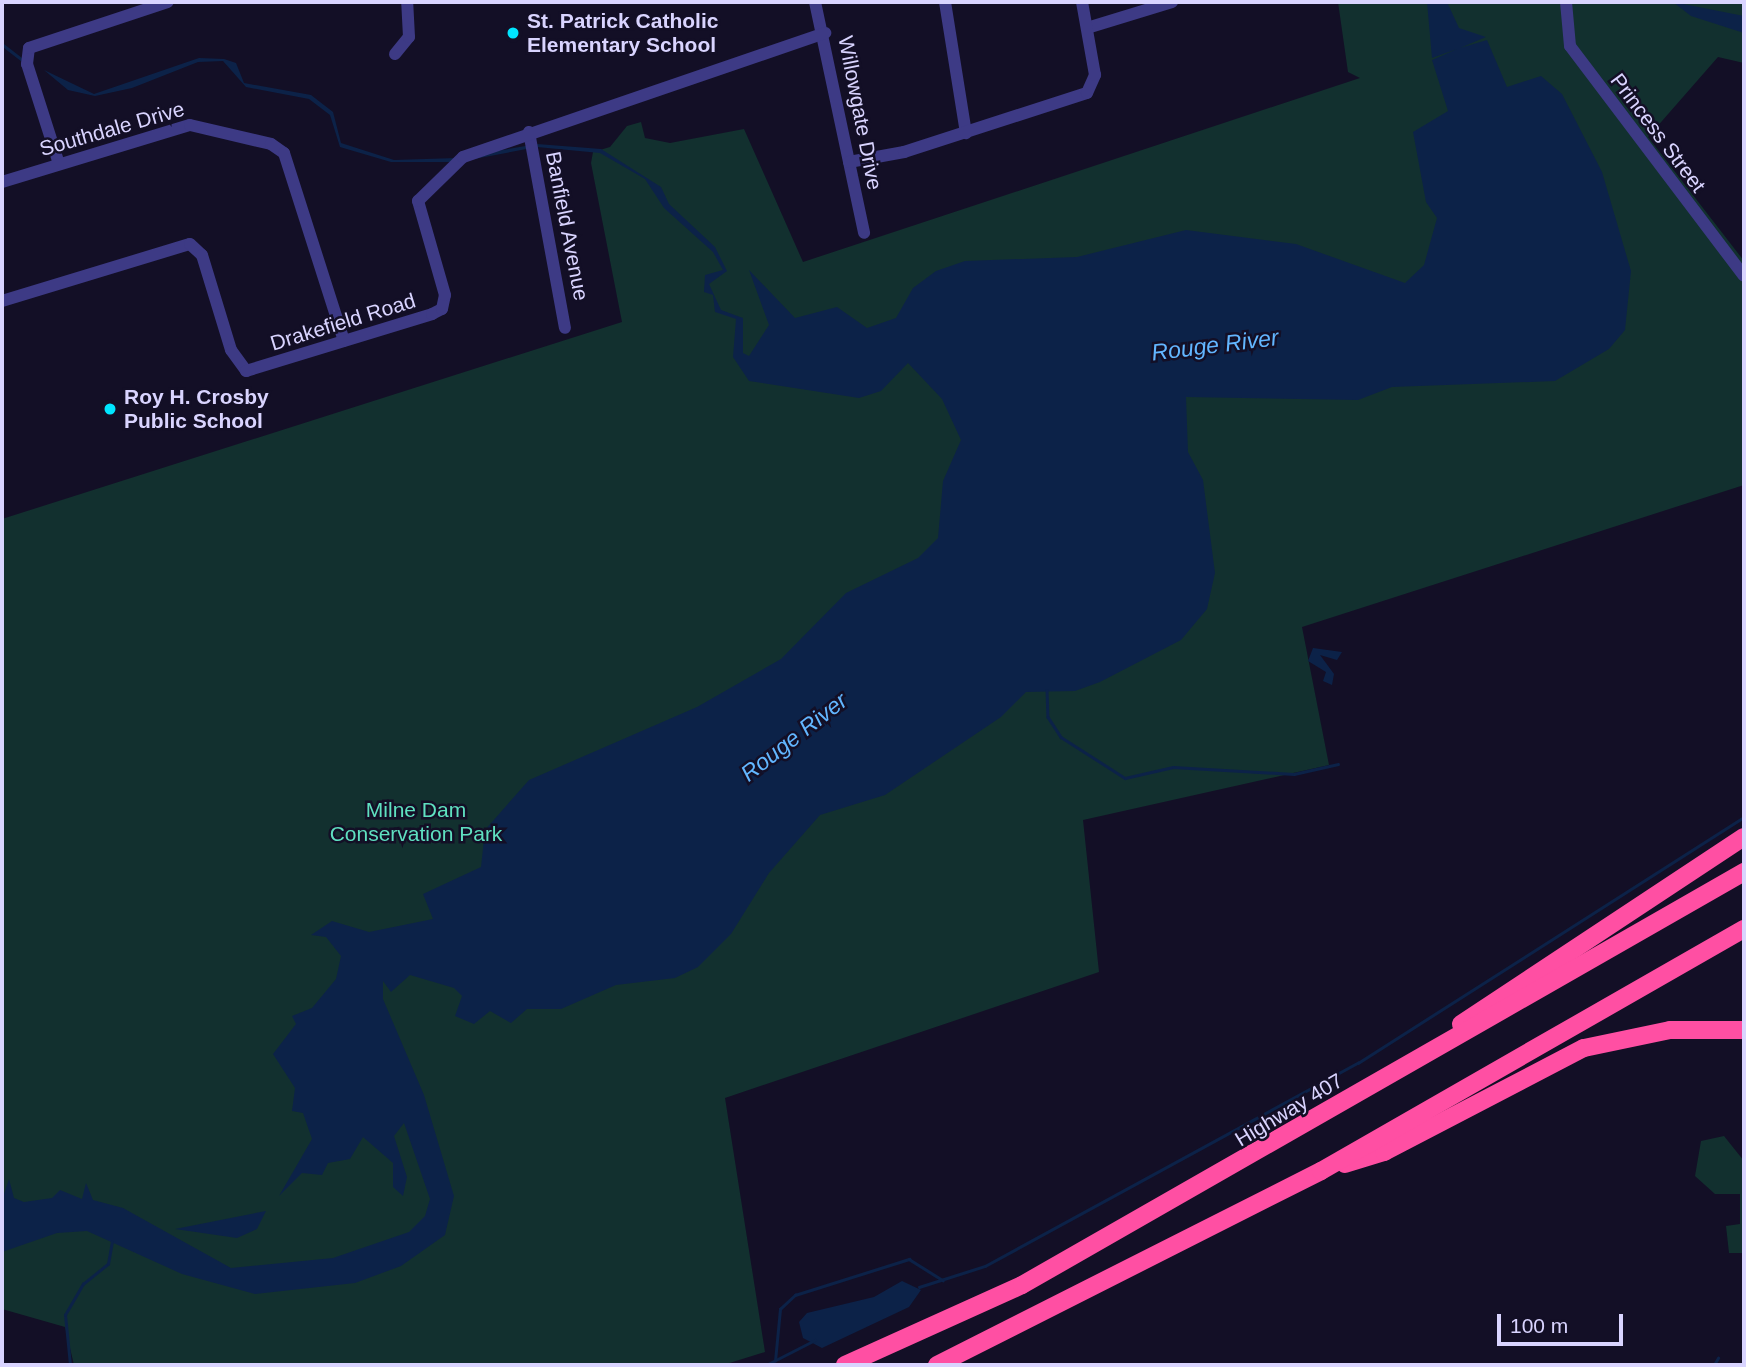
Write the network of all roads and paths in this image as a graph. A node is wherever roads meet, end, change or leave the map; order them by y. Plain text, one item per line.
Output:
1 (168, 2) edge
2 (407, 2) edge
3 (816, 2) edge
4 (945, 2) edge
5 (1082, 2) edge
6 (1172, 2) edge
7 (1566, 2) edge
8 (1087, 28) junction
9 (825, 33) junction
10 (395, 54) dead end
11 (529, 132) junction
12 (966, 133) junction
13 (849, 162) junction
14 (59, 163) junction
15 (2, 182) edge
16 (864, 233) dead end
17 (1744, 276) edge
18 (2, 301) edge
19 (565, 328) dead end
20 (344, 341) junction
21 (1744, 837) edge
22 (1744, 872) edge
23 (1744, 929) edge
24 (1744, 1030) edge
25 (1354, 1098) junction
26 (1321, 1171) junction
27 (845, 1365) edge
28 (937, 1365) edge

1 - 14 street
2 - 10 street
3 - 9 street, Willowgate Drive
4 - 12 street
5 - 8 street
6 - 8 street
7 - 17 street, Princess Street
8 - 12 street
9 - 11 street, Drakefield Road
9 - 13 street, Willowgate Drive
11 - 19 street, Banfield Avenue
11 - 20 street, Drakefield Road
12 - 13 street
13 - 16 street, Willowgate Drive
14 - 15 street, Southdale Drive
14 - 20 street, Southdale Drive
18 - 20 street, Drakefield Road
21 - 25 highway
22 - 25 highway, Highway 407
23 - 26 highway
24 - 26 highway
25 - 27 highway, Highway 407
26 - 28 highway

